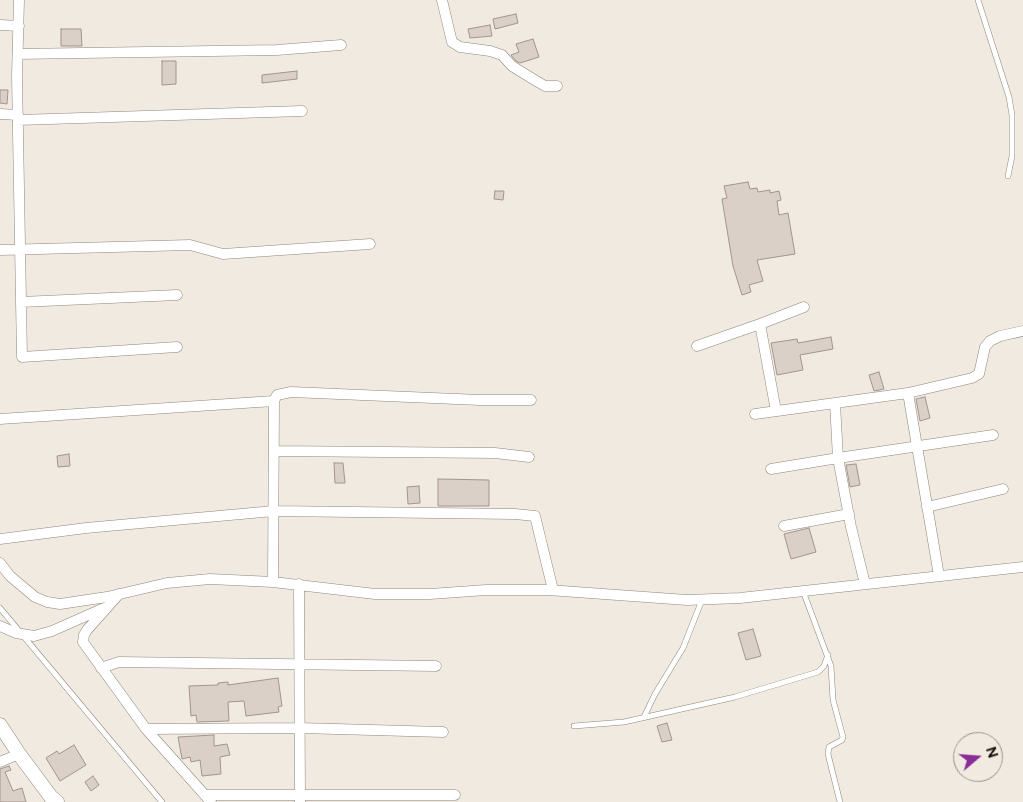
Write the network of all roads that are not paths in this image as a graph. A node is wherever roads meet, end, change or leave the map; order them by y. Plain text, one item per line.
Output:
1 (19, 0) edge
2 (442, 0) edge
3 (978, 0) edge
4 (0, 25) edge
5 (19, 26) junction
6 (341, 45) dead end
7 (18, 54) junction
8 (557, 86) dead end
9 (302, 111) dead end
10 (0, 114) edge
11 (18, 118) junction
12 (1008, 176) dead end
13 (370, 244) dead end
14 (0, 250) edge
15 (20, 250) junction
16 (177, 295) dead end
17 (21, 302) junction
18 (804, 307) dead end
19 (760, 324) junction
20 (1023, 331) edge
21 (697, 346) dead end
22 (177, 347) dead end
23 (908, 392) junction
24 (531, 400) dead end
25 (274, 401) junction
26 (835, 403) junction
27 (776, 411) junction
28 (755, 414) dead end
29 (0, 419) edge
30 (993, 435) dead end
31 (917, 447) junction
32 (274, 451) junction
33 (529, 457) dead end
34 (838, 458) junction
35 (771, 469) dead end
36 (1003, 489) dead end
37 (927, 507) junction
38 (274, 511) junction
39 (849, 514) junction
40 (784, 526) dead end
41 (0, 539) edge
42 (0, 563) edge
43 (1023, 567) edge
44 (939, 576) junction
45 (273, 582) junction
46 (299, 584) junction
47 (865, 584) junction
48 (553, 590) junction
49 (803, 591) junction
50 (119, 594) junction
51 (702, 600) junction
52 (110, 604) junction
53 (0, 608) edge
54 (0, 626) edge
55 (20, 633) junction
56 (828, 655) junction
57 (300, 665) junction
58 (436, 666) dead end
59 (101, 668) junction
60 (644, 717) junction
61 (0, 725) edge
62 (574, 726) dead end
63 (300, 728) junction
64 (146, 729) junction
65 (443, 732) dead end
66 (19, 754) junction
67 (0, 762) edge
68 (455, 796) dead end
69 (208, 798) edge
70 (300, 798) edge
71 (52, 800) edge
72 (162, 802) edge
73 (840, 802) edge

1 - 5 street
2 - 8 street
3 - 12 lane
4 - 5 street
5 - 7 street
6 - 7 street
7 - 11 street
9 - 11 street
10 - 11 street
11 - 15 street
13 - 15 street
14 - 15 street
15 - 17 street
16 - 17 street
17 - 22 street
18 - 19 street
19 - 21 street
19 - 27 street
20 - 23 street
23 - 26 street
23 - 31 street
24 - 25 street
25 - 29 street
25 - 32 street
26 - 27 street
26 - 34 street
27 - 28 street
30 - 31 street
31 - 34 street
31 - 37 street
32 - 33 street
32 - 38 street
34 - 35 street
34 - 39 street
36 - 37 street
37 - 44 street
38 - 41 street
38 - 45 street
38 - 48 street
39 - 40 street
39 - 47 street
42 - 50 street
43 - 44 street
44 - 47 street
45 - 46 street
45 - 50 street
46 - 48 street
46 - 57 street
47 - 49 street
48 - 51 street
49 - 51 street
49 - 56 lane
50 - 52 street
51 - 60 lane
52 - 55 street
52 - 59 street
53 - 55 lane
54 - 55 street
55 - 72 lane
56 - 60 lane
56 - 73 lane
57 - 58 street
57 - 59 street
57 - 63 street
59 - 64 street
60 - 62 lane
61 - 66 main road
63 - 64 street
63 - 65 street
63 - 70 street
64 - 69 street
66 - 67 street
66 - 71 main road
68 - 70 street
69 - 70 street

